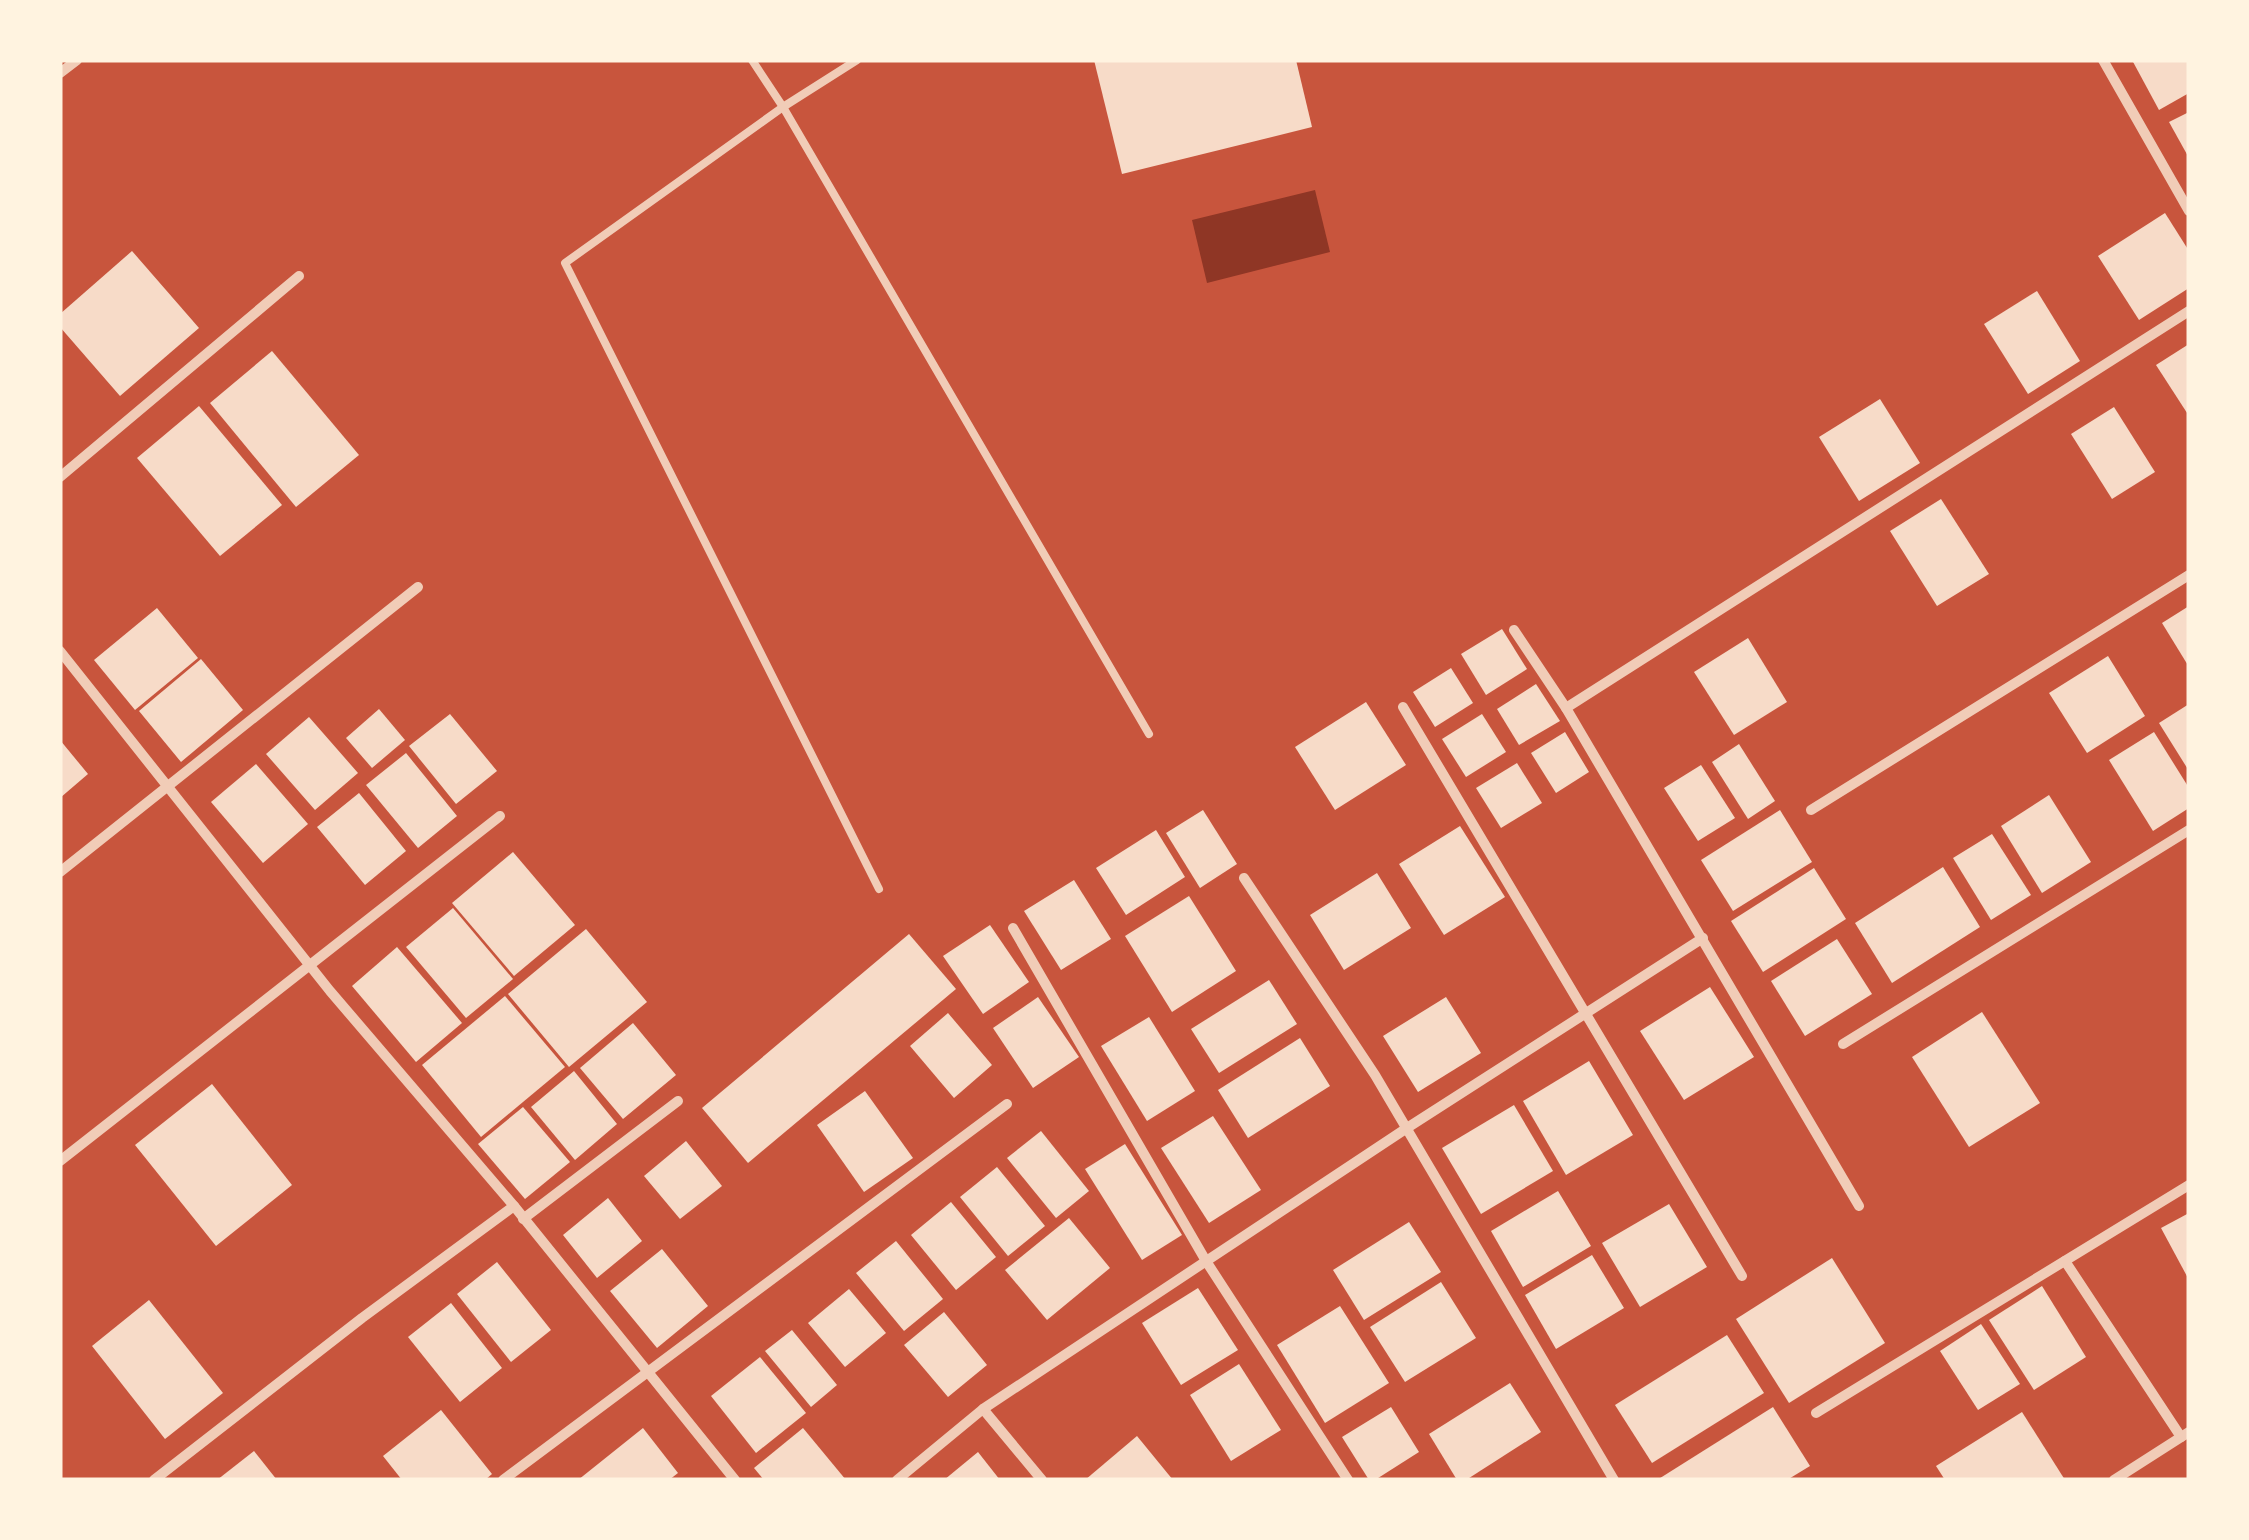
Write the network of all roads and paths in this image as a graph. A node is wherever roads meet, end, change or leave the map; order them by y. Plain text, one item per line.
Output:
1 (77, 60) edge
2 (752, 60) edge
3 (858, 60) edge
4 (2103, 60) edge
5 (60, 73) edge
6 (783, 107) junction
7 (2189, 211) edge
8 (299, 276) dead end
9 (2189, 310) edge
10 (60, 477) edge
11 (2189, 575) edge
12 (418, 588) dead end
13 (1514, 630) dead end
14 (60, 651) edge
15 (1403, 706) dead end
16 (1566, 708) junction
17 (1149, 734) dead end
18 (168, 788) junction
19 (1811, 810) dead end
20 (500, 816) dead end
21 (2189, 830) edge
22 (60, 872) edge
23 (1244, 878) dead end
24 (879, 889) dead end
25 (1013, 928) dead end
26 (1703, 938) junction
27 (310, 967) junction
28 (1587, 1012) junction
29 (1843, 1044) dead end
30 (678, 1101) dead end
31 (1007, 1104) dead end
32 (1407, 1128) junction
33 (60, 1160) edge
34 (2189, 1185) edge
35 (514, 1206) junction
36 (1859, 1206) dead end
37 (524, 1220) junction
38 (1206, 1261) junction
39 (2065, 1261) junction
40 (1742, 1276) dead end
41 (646, 1373) junction
42 (984, 1409) junction
43 (1816, 1413) dead end
44 (2185, 1434) edge
45 (154, 1480) edge
46 (503, 1480) edge
47 (736, 1480) edge
48 (897, 1480) edge
49 (1042, 1480) edge
50 (1348, 1480) edge
51 (1614, 1480) edge
52 (2114, 1480) edge

1 - 5 street
2 - 6 lane
3 - 6 lane
4 - 7 street
6 - 17 lane
6 - 24 lane
8 - 10 street
9 - 16 street
11 - 19 street
12 - 18 street
13 - 16 street
14 - 18 street
15 - 28 street
16 - 26 street
18 - 22 street
18 - 27 street
20 - 27 street
21 - 29 street
23 - 32 street
25 - 38 street
26 - 28 street
26 - 36 street
27 - 33 street
27 - 35 street
28 - 32 street
28 - 40 street
30 - 37 street
31 - 41 street
32 - 38 street
32 - 51 street
34 - 39 street
35 - 37 street
35 - 45 street
37 - 41 street
38 - 42 street
38 - 50 street
39 - 43 street
39 - 44 street
41 - 46 street
41 - 47 street
42 - 48 street
42 - 49 street
44 - 52 street

